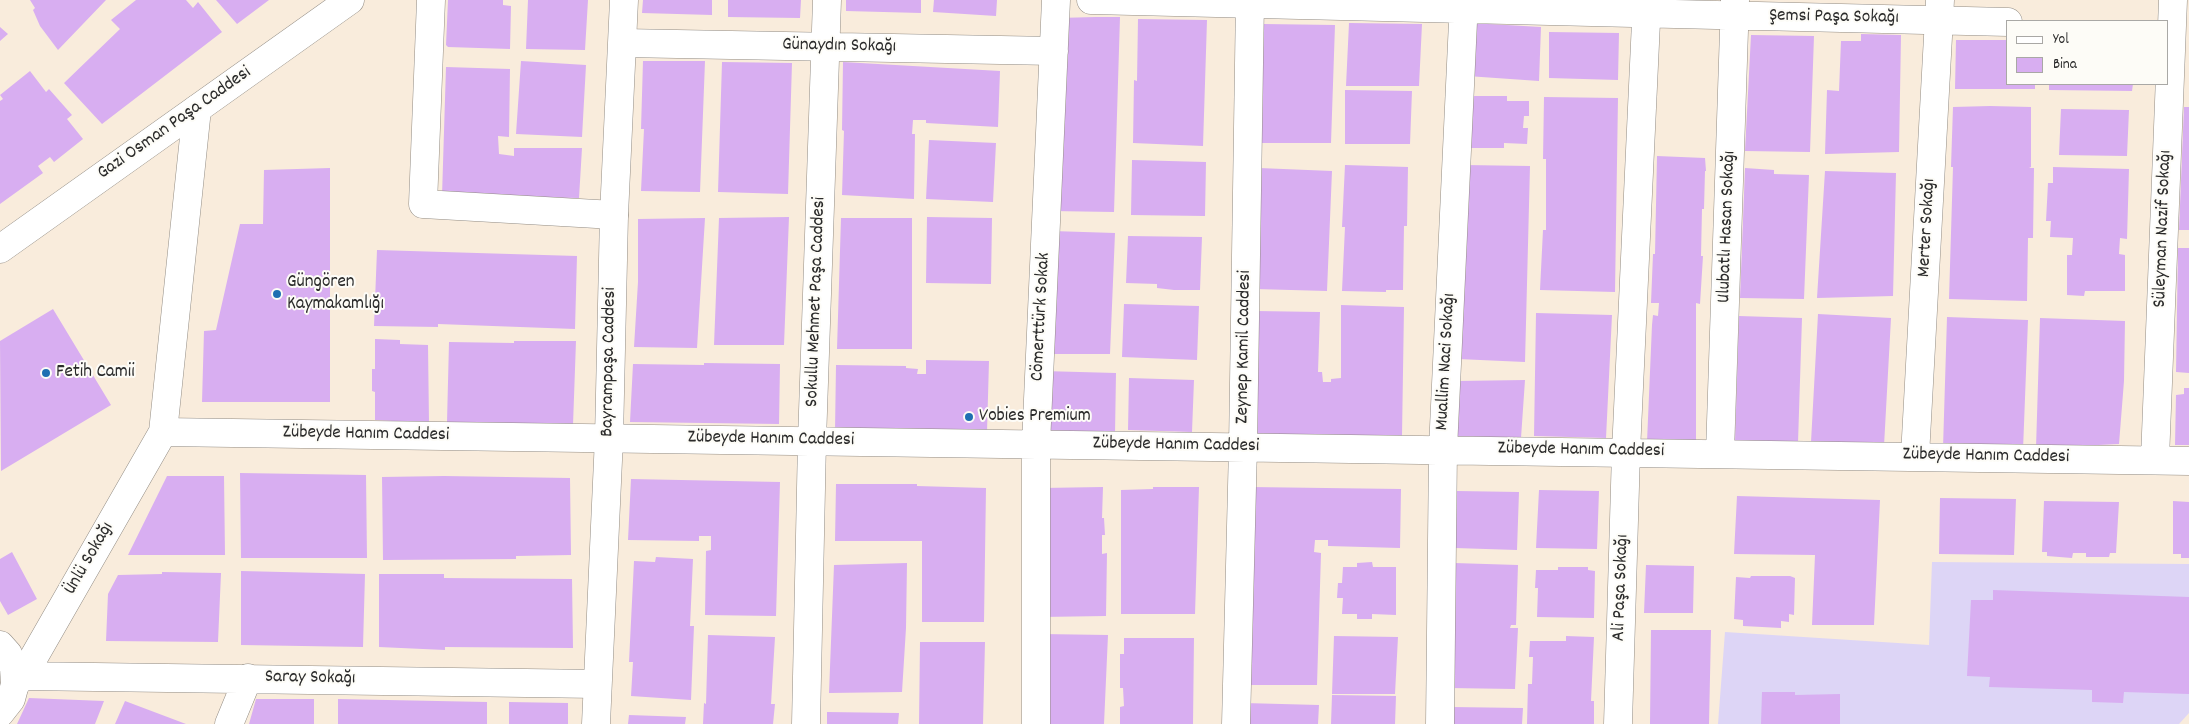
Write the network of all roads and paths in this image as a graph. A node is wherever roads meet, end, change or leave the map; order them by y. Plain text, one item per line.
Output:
1 (350, 0) edge
2 (431, 0) edge
3 (624, 0) edge
4 (827, 0) edge
5 (1056, 0) edge
6 (1091, 0) edge
7 (1250, 2) edge
8 (1464, 4) edge
9 (1647, 7) edge
10 (1735, 8) edge
11 (1940, 10) edge
12 (2175, 20) edge
13 (2006, 22) edge
14 (623, 43) junction
15 (826, 47) junction
16 (1054, 50) junction
17 (197, 109) junction
18 (614, 215) junction
19 (0, 249) edge
20 (163, 432) junction
21 (608, 438) junction
22 (812, 441) junction
23 (1036, 444) junction
24 (1243, 447) junction
25 (1442, 450) junction
26 (1626, 452) junction
27 (1720, 453) junction
28 (1915, 456) junction
29 (2154, 459) junction
30 (2189, 460) edge
31 (0, 645) edge
32 (248, 678) junction
33 (19, 680) junction
34 (597, 684) junction
35 (0, 713) edge
36 (229, 724) edge
37 (596, 724) edge
38 (806, 724) edge
39 (1036, 724) edge
40 (1236, 724) edge
41 (1440, 724) edge
42 (1618, 724) edge

1 - 17 street, Gazi Osman Paşa Caddesi
2 - 18 street
3 - 14 street, Bayrampaşa Caddesi
4 - 15 street, Sokullu Mehmet Paşa Caddesi
5 - 16 street, Cömerttürk Sokak
6 - 7 street, Şemsi Paşa Sokağı
7 - 8 street, Şemsi Paşa Sokağı
7 - 24 street, Zeynep Kamil Caddesi
8 - 9 street, Şemsi Paşa Sokağı
8 - 25 street, Muallim Naci Sokağı
9 - 10 street, Şemsi Paşa Sokağı
9 - 26 street, Ali Paşa Sokağı
10 - 11 street, Şemsi Paşa Sokağı
10 - 27 street, Ulubatlı Hasan Sokağı
11 - 13 street, Şemsi Paşa Sokağı
11 - 28 street, Merter Sokağı
12 - 29 street, Süleyman Nazif Sokağı
14 - 15 street, Günaydın Sokağı
14 - 18 street, Bayrampaşa Caddesi
15 - 16 street, Günaydın Sokağı
15 - 22 street, Sokullu Mehmet Paşa Caddesi
16 - 23 street, Cömerttürk Sokak
17 - 19 street, Gazi Osman Paşa Caddesi
17 - 20 street
18 - 21 street, Bayrampaşa Caddesi
20 - 21 street, Zübeyde Hanım Caddesi
20 - 33 street, Ünlü Sokağı
21 - 22 street, Zübeyde Hanım Caddesi
21 - 34 street, Bayrampaşa Caddesi
22 - 23 street, Zübeyde Hanım Caddesi
22 - 38 street, Sokullu Mehmet Paşa Caddesi
23 - 24 street, Zübeyde Hanım Caddesi
23 - 39 street, Cömerttürk Sokak
24 - 25 street, Zübeyde Hanım Caddesi
24 - 40 street, Zeynep Kamil Caddesi
25 - 26 street, Zübeyde Hanım Caddesi
25 - 41 street, Muallim Naci Sokağı
26 - 27 street, Zübeyde Hanım Caddesi
26 - 42 street, Ali Paşa Sokağı
27 - 28 street, Zübeyde Hanım Caddesi
28 - 29 street, Zübeyde Hanım Caddesi
29 - 30 street, Zübeyde Hanım Caddesi
31 - 33 street
32 - 33 street, Saray Sokağı
32 - 34 street, Saray Sokağı
32 - 36 street
33 - 35 street, Ünlü Sokağı
34 - 37 street, Bayrampaşa Caddesi

